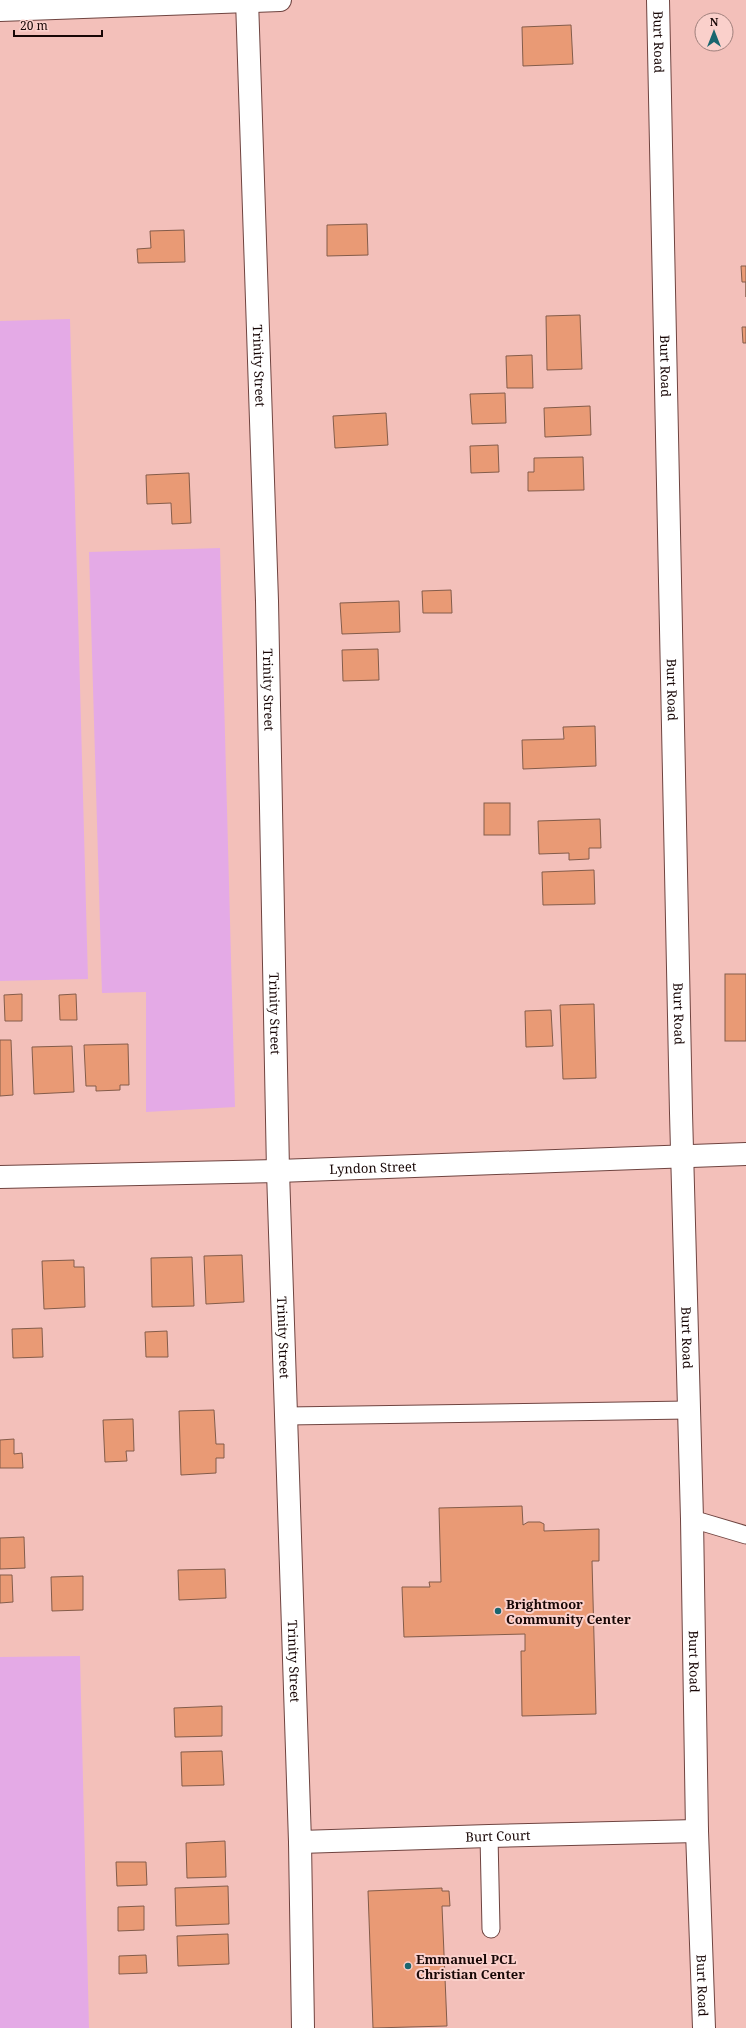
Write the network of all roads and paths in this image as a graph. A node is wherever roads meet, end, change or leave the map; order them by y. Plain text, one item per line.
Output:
1 (247, 0) edge
2 (280, 0) edge
3 (658, 0) edge
4 (0, 10) edge
5 (746, 1154) edge
6 (682, 1156) junction
7 (278, 1171) junction
8 (0, 1177) edge
9 (688, 1410) junction
10 (287, 1416) junction
11 (692, 1519) junction
12 (746, 1535) edge
13 (697, 1831) junction
14 (489, 1836) junction
15 (300, 1842) junction
16 (491, 1929) dead end
17 (303, 2028) edge
18 (704, 2028) edge

1 - 2 street
1 - 4 street
1 - 7 street, Trinity Street
3 - 6 street, Burt Road
5 - 6 street, Lyndon Street
6 - 7 street, Lyndon Street
6 - 9 street, Burt Road
7 - 8 street, Lyndon Street
7 - 10 street, Trinity Street
9 - 10 lane
9 - 11 street, Burt Road
10 - 15 street, Trinity Street
11 - 12 lane
11 - 13 street, Burt Road
13 - 14 street, Burt Court
13 - 18 street, Burt Road
14 - 15 street, Burt Court
14 - 16 lane
15 - 17 street, Trinity Street

